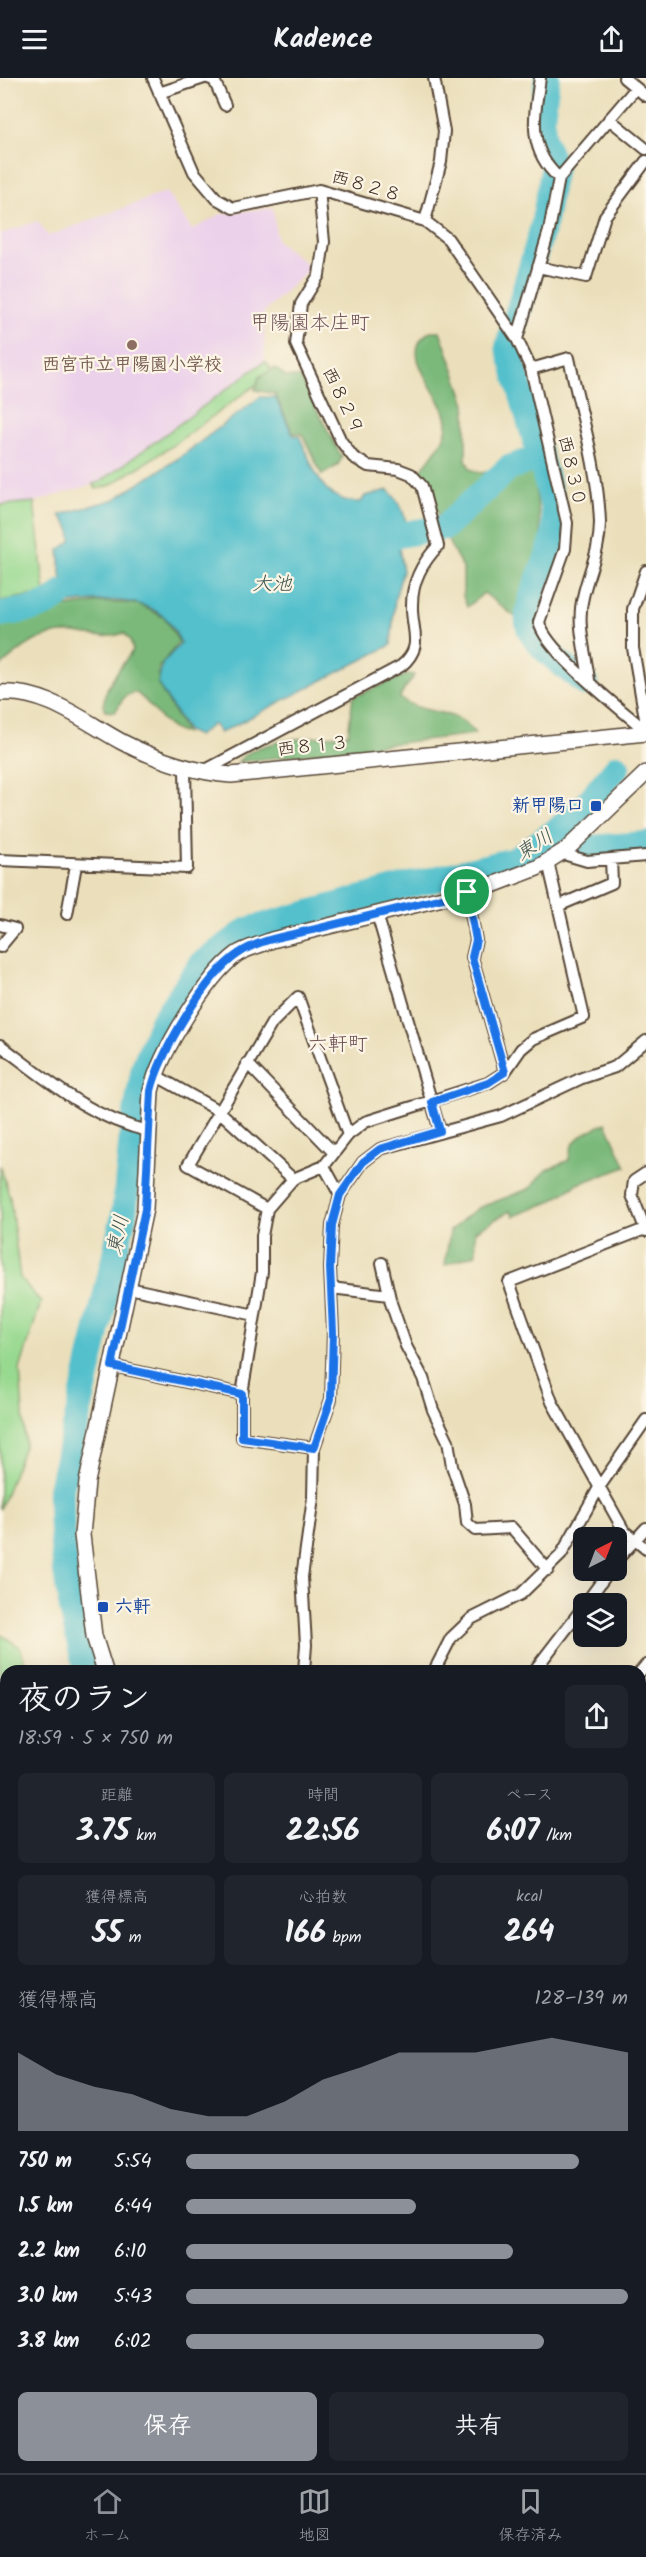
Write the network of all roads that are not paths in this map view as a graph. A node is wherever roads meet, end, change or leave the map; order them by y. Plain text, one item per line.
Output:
1 (153, 78) edge
2 (206, 78) edge
3 (434, 78) edge
4 (540, 78) edge
5 (624, 78) edge
6 (636, 88) junction
7 (159, 93) junction
8 (646, 96) edge
9 (225, 105) dead end
10 (609, 119) junction
11 (646, 149) edge
12 (646, 161) edge
13 (559, 178) junction
14 (319, 190) junction
15 (425, 221) junction
16 (538, 267) junction
17 (514, 334) junction
18 (531, 369) junction
19 (646, 571) edge
20 (589, 680) junction
21 (0, 693) edge
22 (646, 724) edge
23 (646, 732) edge
24 (185, 769) junction
25 (201, 773) junction
26 (646, 773) edge
27 (565, 849) junction
28 (646, 856) edge
29 (611, 859) junction
30 (0, 860) edge
31 (76, 865) junction
32 (467, 892) junction
33 (558, 906) junction
34 (68, 914) dead end
35 (377, 914) junction
36 (0, 925) edge
37 (0, 947) edge
38 (646, 1041) edge
39 (0, 1045) edge
40 (247, 1063) junction
41 (505, 1072) junction
42 (155, 1075) junction
43 (432, 1102) junction
44 (219, 1111) junction
45 (149, 1131) junction
46 (440, 1131) junction
47 (348, 1135) junction
48 (334, 1153) junction
49 (324, 1166) junction
50 (646, 1173) edge
51 (293, 1179) junction
52 (340, 1195) junction
53 (267, 1209) junction
54 (646, 1230) edge
55 (382, 1263) dead end
56 (129, 1288) junction
57 (331, 1288) junction
58 (389, 1295) junction
59 (255, 1315) junction
60 (112, 1366) junction
61 (242, 1394) junction
62 (646, 1420) edge
63 (314, 1448) junction
64 (600, 1486) junction
65 (646, 1528) edge
66 (633, 1540) junction
67 (627, 1548) edge
68 (646, 1549) edge
69 (548, 1570) junction
70 (573, 1620) edge
71 (103, 1665) edge
72 (304, 1665) edge
73 (437, 1665) edge
74 (539, 1665) edge

1 - 7 street, 西８２８
2 - 7 street
2 - 9 street
3 - 15 street
4 - 13 street
5 - 6 street
6 - 8 street
6 - 10 street
7 - 14 street, 西８２８
10 - 11 street
10 - 13 street
12 - 16 street
13 - 16 street
14 - 15 street, 西８２８
14 - 25 street, 西８２９
15 - 17 street, 西８２８
16 - 17 street
17 - 18 street, 西８３０
18 - 20 street, 西８３０
18 - 20 street
19 - 22 street
20 - 23 street, 西８３０
21 - 24 street, 西８１３
23 - 25 street, 西８１３
24 - 25 street, 西８１３
24 - 31 street
26 - 27 street
27 - 29 street
27 - 32 street
27 - 33 street
28 - 29 street
29 - 33 street
30 - 31 street
31 - 34 street
32 - 35 street
32 - 41 street
33 - 41 street
35 - 42 street
35 - 43 street
36 - 37 street
38 - 46 street
39 - 45 street
40 - 44 street
40 - 47 street
40 - 48 street
41 - 43 street
42 - 44 street
42 - 45 street
43 - 46 street
43 - 47 street
44 - 51 street
44 - 53 street
45 - 56 street
46 - 52 street
47 - 48 street
48 - 49 street
49 - 51 street
49 - 52 street
50 - 54 street
51 - 53 street
52 - 57 street
53 - 59 street
54 - 64 street
55 - 58 street
56 - 59 street
56 - 60 street
57 - 58 street
57 - 63 street
58 - 69 street
59 - 61 street
60 - 61 street
60 - 71 street
61 - 63 street
62 - 64 street
63 - 72 street
64 - 66 street
64 - 69 street
65 - 66 street
66 - 67 street
66 - 68 street
69 - 73 street
70 - 74 street

